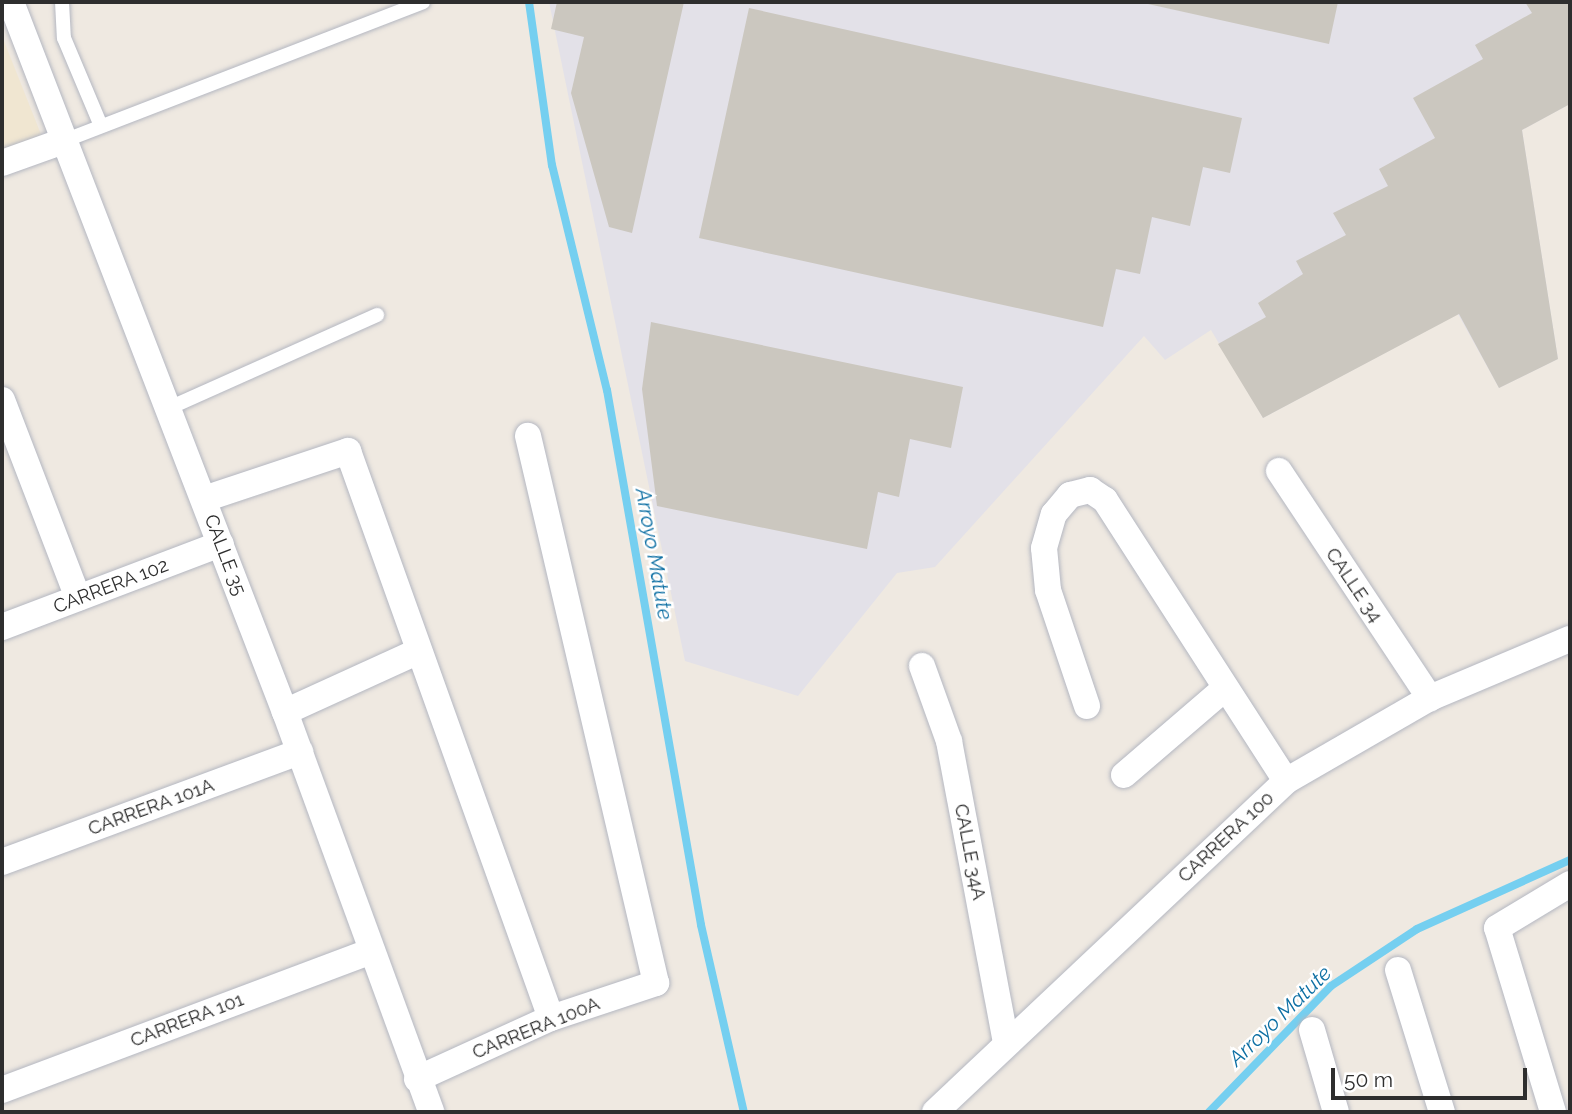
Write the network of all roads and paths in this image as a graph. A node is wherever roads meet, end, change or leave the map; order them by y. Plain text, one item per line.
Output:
1 (11, 2) edge
2 (61, 2) edge
3 (423, 2) edge
4 (100, 126) junction
5 (61, 142) junction
6 (2, 163) edge
7 (377, 315) dead end
8 (2, 400) edge
9 (169, 408) junction
10 (528, 436) dead end
11 (1279, 471) dead end
12 (204, 499) junction
13 (221, 544) junction
14 (78, 598) junction
15 (2, 627) edge
16 (1570, 639) edge
17 (419, 651) junction
18 (922, 666) dead end
19 (1225, 688) junction
20 (1430, 698) junction
21 (1087, 706) dead end
22 (285, 712) junction
23 (300, 752) junction
24 (1124, 775) dead end
25 (1286, 781) junction
26 (2, 862) edge
27 (1570, 884) edge
28 (372, 951) junction
29 (1398, 970) dead end
30 (551, 1018) junction
31 (1312, 1030) dead end
32 (1006, 1043) junction
33 (417, 1079) junction
34 (2, 1090) edge
35 (430, 1112) edge
36 (934, 1112) edge
37 (1336, 1112) edge
38 (1442, 1112) edge
39 (1553, 1112) edge

1 - 5 street, CALLE 35
2 - 4 lane
3 - 4 lane
4 - 5 lane
5 - 6 street
5 - 9 street, CALLE 35
7 - 9 lane
8 - 14 street
9 - 12 street, CALLE 35
10 - 30 street, CARRERA 100A
11 - 20 street, CALLE 34
12 - 13 street, CALLE 35
12 - 17 street
13 - 14 street, CARRERA 102
13 - 22 street, CALLE 35
14 - 15 street, CARRERA 102
16 - 20 street, CARRERA 100
17 - 22 street
17 - 30 street
18 - 32 street, CALLE 34A
19 - 21 street
19 - 24 street
19 - 25 street
20 - 25 street, CARRERA 100
22 - 23 street, CALLE 35
23 - 26 street, CARRERA 101A
23 - 28 street, CALLE 35
25 - 32 street, CARRERA 100
27 - 39 street
28 - 33 street, CALLE 35
28 - 34 street, CARRERA 101
29 - 38 street
30 - 33 street, CARRERA 100A
31 - 37 street
32 - 36 street, CARRERA 100
33 - 35 street, CALLE 35

